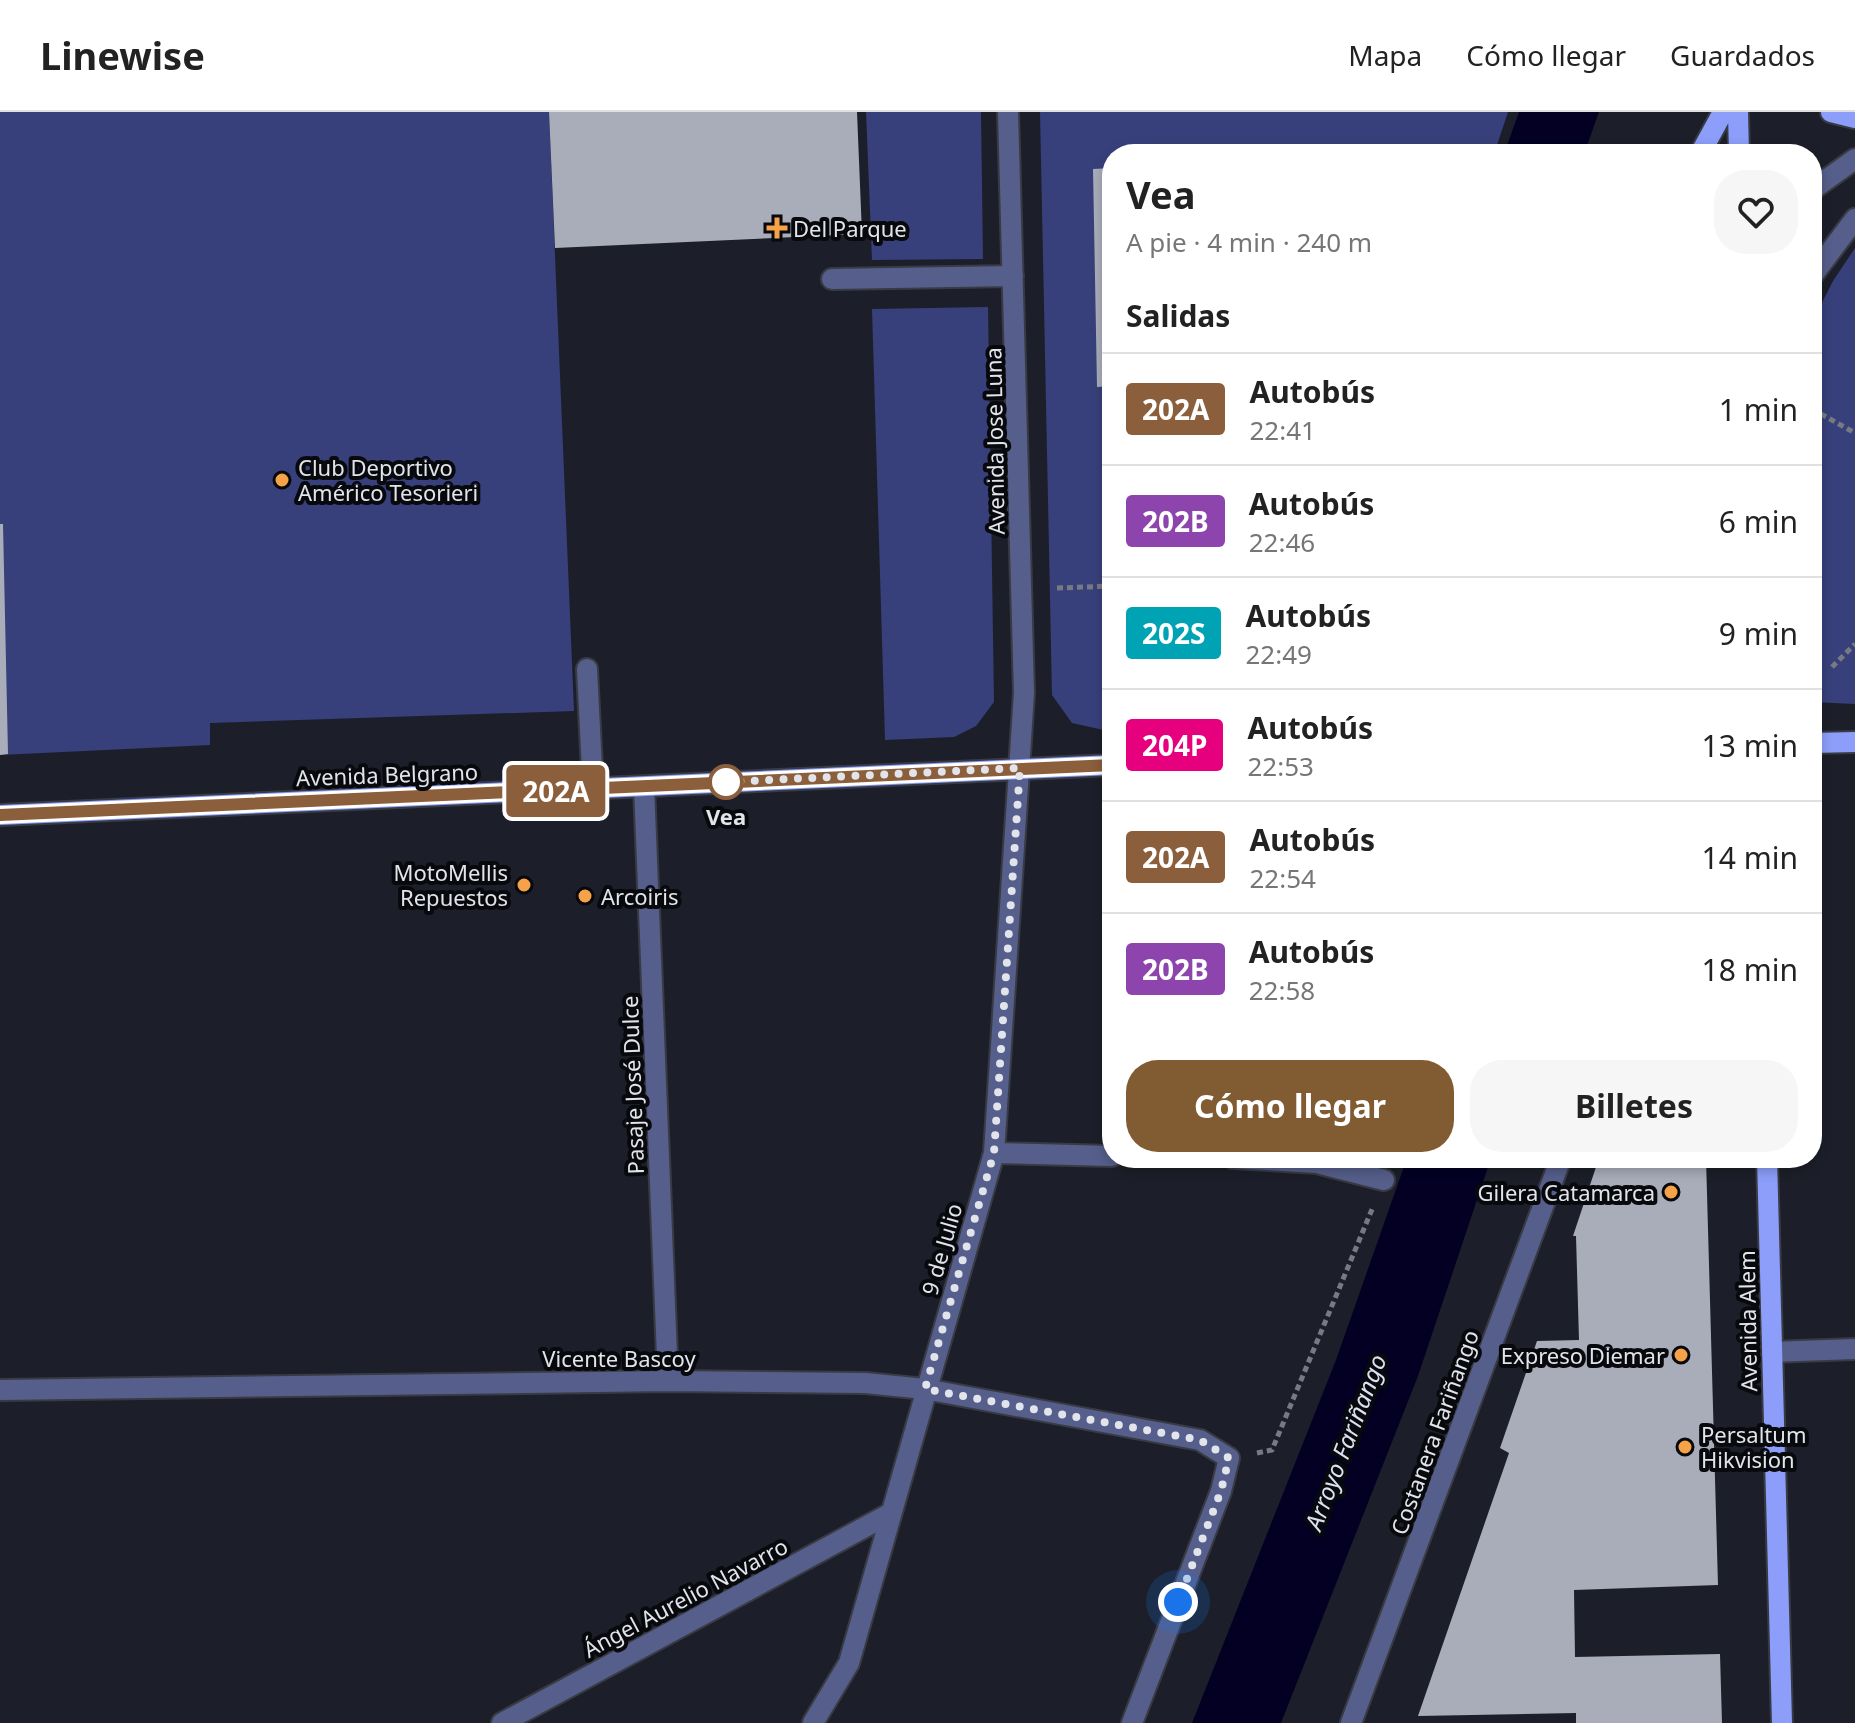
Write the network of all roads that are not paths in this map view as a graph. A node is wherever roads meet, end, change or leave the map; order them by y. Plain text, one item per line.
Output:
1 (1008, 112) edge
2 (1723, 112) edge
3 (1738, 112) edge
4 (1831, 112) edge
5 (1855, 118) edge
6 (1705, 144) edge
7 (1739, 144) edge
8 (1855, 159) edge
9 (1822, 183) edge
10 (1855, 219) edge
11 (1822, 263) edge
12 (1013, 276) junction
13 (832, 279) dead end
14 (587, 669) dead end
15 (1855, 742) edge
16 (1822, 743) edge
17 (1102, 765) edge
18 (1020, 768) junction
19 (644, 787) junction
20 (593, 789) junction
21 (0, 815) edge
22 (994, 1153) junction
23 (1102, 1156) edge
24 (1337, 1168) edge
25 (1557, 1168) edge
26 (1767, 1168) edge
27 (1384, 1180) road end
28 (1855, 1349) edge
29 (1772, 1352) junction
30 (668, 1381) junction
31 (925, 1389) junction
32 (0, 1390) edge
33 (891, 1513) junction
34 (502, 1723) edge
35 (813, 1723) edge
36 (1132, 1723) edge
37 (1351, 1723) edge
38 (1782, 1723) edge

1 - 12 street, Avenida Jose Luna
2 - 6 main road
3 - 7 main road
4 - 5 main road
8 - 9 street
10 - 11 street
12 - 13 street
12 - 18 street, Avenida Jose Luna
14 - 20 street
15 - 16 main road
17 - 18 main road, Avenida Belgrano
18 - 19 main road, Avenida Belgrano
18 - 22 street, 9 de Julio
19 - 20 main road, Avenida Belgrano
19 - 30 street, Pasaje José Dulce
20 - 21 main road, Avenida Belgrano
22 - 23 street
22 - 31 street, 9 de Julio
24 - 27 street
25 - 37 street, Costanera Fariñango
26 - 29 main road, Avenida Alem
28 - 29 street
29 - 38 main road, Avenida Alem
30 - 31 street, Vicente Bascoy
30 - 32 street, Vicente Bascoy
31 - 33 street, 9 de Julio
31 - 36 street, Vicente Bascoy
33 - 34 street, Ángel Aurelio Navarro
33 - 35 street, 9 de Julio

